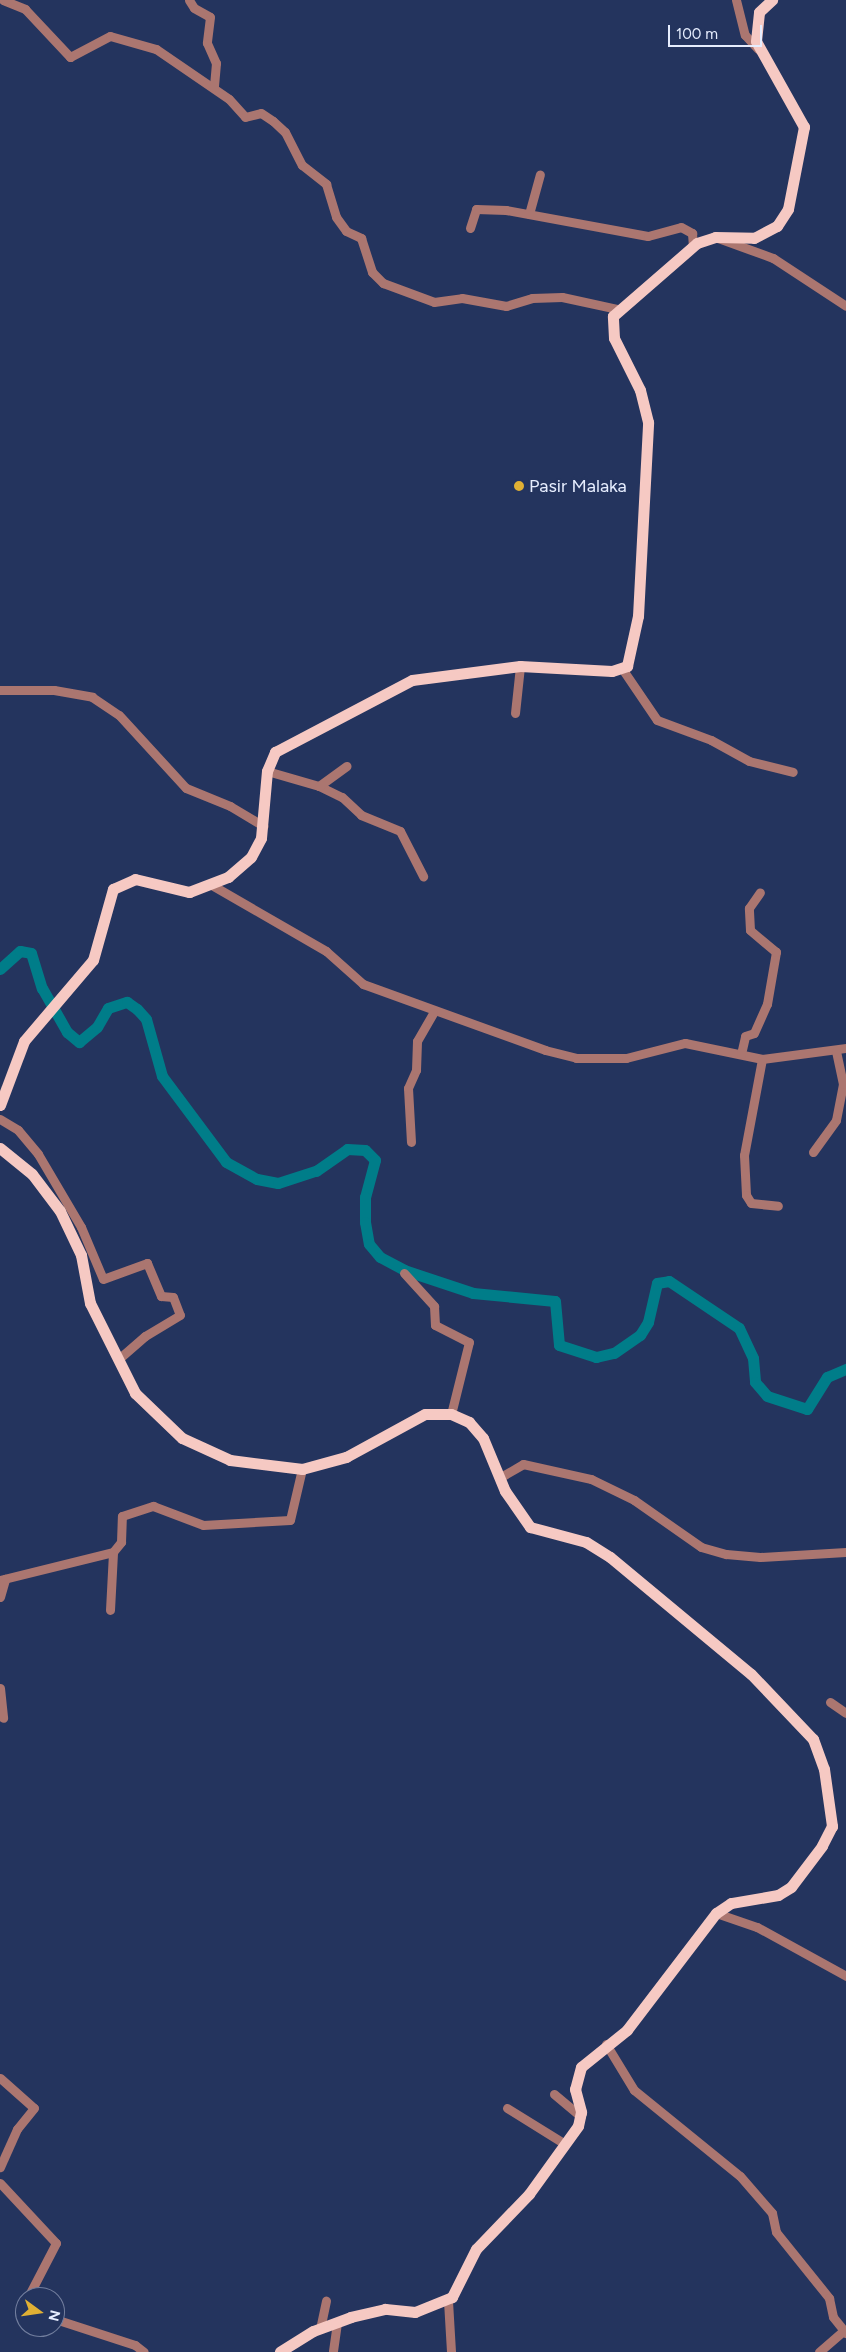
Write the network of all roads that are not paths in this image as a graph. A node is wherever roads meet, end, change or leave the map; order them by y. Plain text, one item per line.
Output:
1 (3, 0) edge
2 (190, 0) edge
3 (736, 0) edge
4 (772, 0) edge
5 (758, 49) junction
6 (214, 87) junction
7 (540, 174) dead end
8 (529, 214) junction
9 (470, 228) dead end
10 (715, 237) junction
11 (693, 246) junction
12 (846, 306) edge
13 (617, 309) junction
14 (520, 666) junction
15 (623, 670) junction
16 (0, 690) edge
17 (515, 712) dead end
18 (347, 766) dead end
19 (267, 771) junction
20 (794, 772) dead end
21 (319, 786) junction
22 (263, 826) junction
23 (423, 876) dead end
24 (210, 884) junction
25 (760, 892) dead end
26 (432, 1013) junction
27 (846, 1048) edge
28 (836, 1052) junction
29 (741, 1054) junction
30 (762, 1058) junction
31 (0, 1105) edge
32 (0, 1119) edge
33 (411, 1142) dead end
34 (0, 1148) edge
35 (813, 1152) dead end
36 (778, 1206) dead end
37 (404, 1273) dead end
38 (128, 1352) junction
39 (451, 1414) junction
40 (302, 1469) junction
41 (499, 1478) junction
42 (113, 1552) junction
43 (846, 1552) edge
44 (3, 1580) edge
45 (0, 1597) edge
46 (110, 1610) dead end
47 (0, 1688) edge
48 (830, 1702) dead end
49 (846, 1713) edge
50 (3, 1718) dead end
51 (716, 1913) junction
52 (846, 1976) edge
53 (606, 2044) junction
54 (0, 2078) edge
55 (554, 2094) dead end
56 (507, 2108) dead end
57 (581, 2117) junction
58 (565, 2144) junction
59 (0, 2167) edge
60 (0, 2183) edge
61 (33, 2287) edge
62 (326, 2301) dead end
63 (448, 2301) junction
64 (337, 2322) junction
65 (65, 2323) edge
66 (320, 2329) junction
67 (845, 2332) edge
68 (142, 2351) edge
69 (333, 2351) dead end
70 (280, 2352) edge
71 (451, 2352) edge
72 (819, 2352) edge

1 - 6 street
2 - 6 street
3 - 5 street
4 - 5 main road
5 - 10 main road
6 - 13 street
7 - 8 street
8 - 9 street
8 - 11 street
10 - 11 main road
10 - 12 street
11 - 13 main road
13 - 15 main road
14 - 15 main road
14 - 17 street
14 - 19 main road
15 - 20 street
16 - 22 street
18 - 21 street
19 - 21 street
19 - 22 main road
21 - 23 street
22 - 24 main road
24 - 26 street
24 - 31 main road
25 - 29 street
26 - 29 street
26 - 33 street
27 - 28 street
28 - 30 street
28 - 35 street
29 - 30 street
30 - 36 street
32 - 38 street
34 - 38 main road
37 - 39 street
38 - 40 main road
39 - 40 main road
39 - 41 main road
40 - 42 street
41 - 43 street
41 - 51 main road
42 - 44 street
42 - 46 street
44 - 45 street
47 - 50 street
48 - 49 street
51 - 52 street
51 - 53 main road
53 - 57 main road
53 - 67 street
54 - 59 street
55 - 57 street
56 - 58 street
57 - 58 main road
58 - 63 main road
60 - 61 street
62 - 66 street
63 - 64 main road
63 - 71 street
64 - 66 main road
64 - 69 street
65 - 68 street
66 - 70 main road
67 - 72 street

